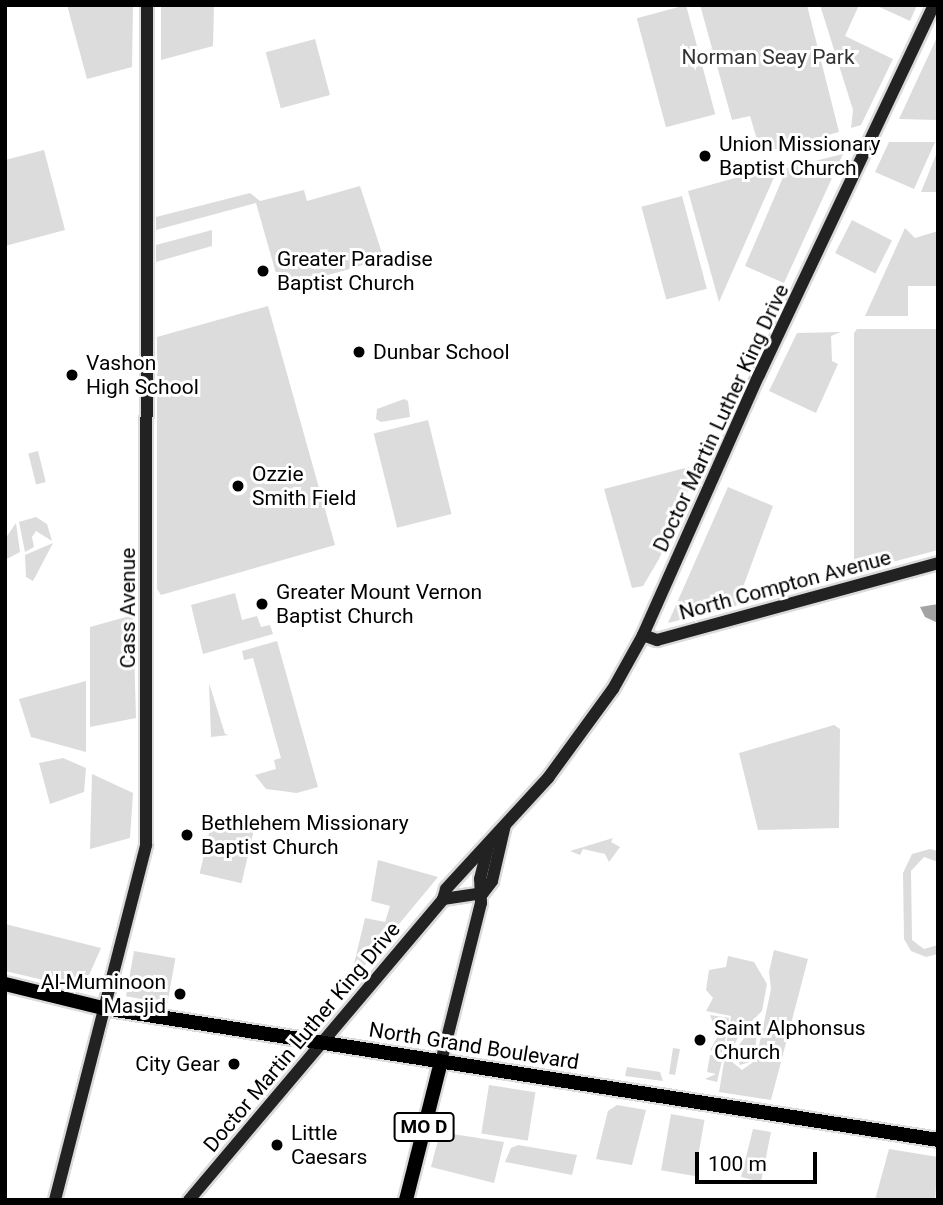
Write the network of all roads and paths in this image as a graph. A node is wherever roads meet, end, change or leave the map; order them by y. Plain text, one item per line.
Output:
1 (147, 5) edge
2 (934, 5) edge
3 (938, 563) edge
4 (643, 635) junction
5 (505, 825) junction
6 (489, 841) junction
7 (483, 892) junction
8 (443, 899) junction
9 (5, 984) edge
10 (103, 1008) junction
11 (323, 1044) junction
12 (441, 1062) junction
13 (938, 1140) edge
14 (55, 1200) edge
15 (189, 1200) edge
16 (406, 1200) edge

1 - 10 main road, Cass Avenue
2 - 4 main road, Doctor Martin Luther King Drive / MO D
3 - 4 main road, North Compton Avenue
4 - 5 main road, Doctor Martin Luther King Drive / MO D
5 - 6 main road, Doctor Martin Luther King Drive / MO D
5 - 7 main road, Doctor Martin Luther King Drive / MO D
6 - 7 main road, MO D
6 - 8 main road, Doctor Martin Luther King Drive
7 - 8 main road
7 - 12 main road, MO D
8 - 11 main road, Doctor Martin Luther King Drive
9 - 10 main road, North Grand Boulevard
10 - 11 main road, North Grand Boulevard
10 - 14 main road, Cass Avenue
11 - 12 main road, North Grand Boulevard
11 - 15 main road, Doctor Martin Luther King Drive
12 - 13 main road, North Grand Boulevard
12 - 16 main road, MO D

